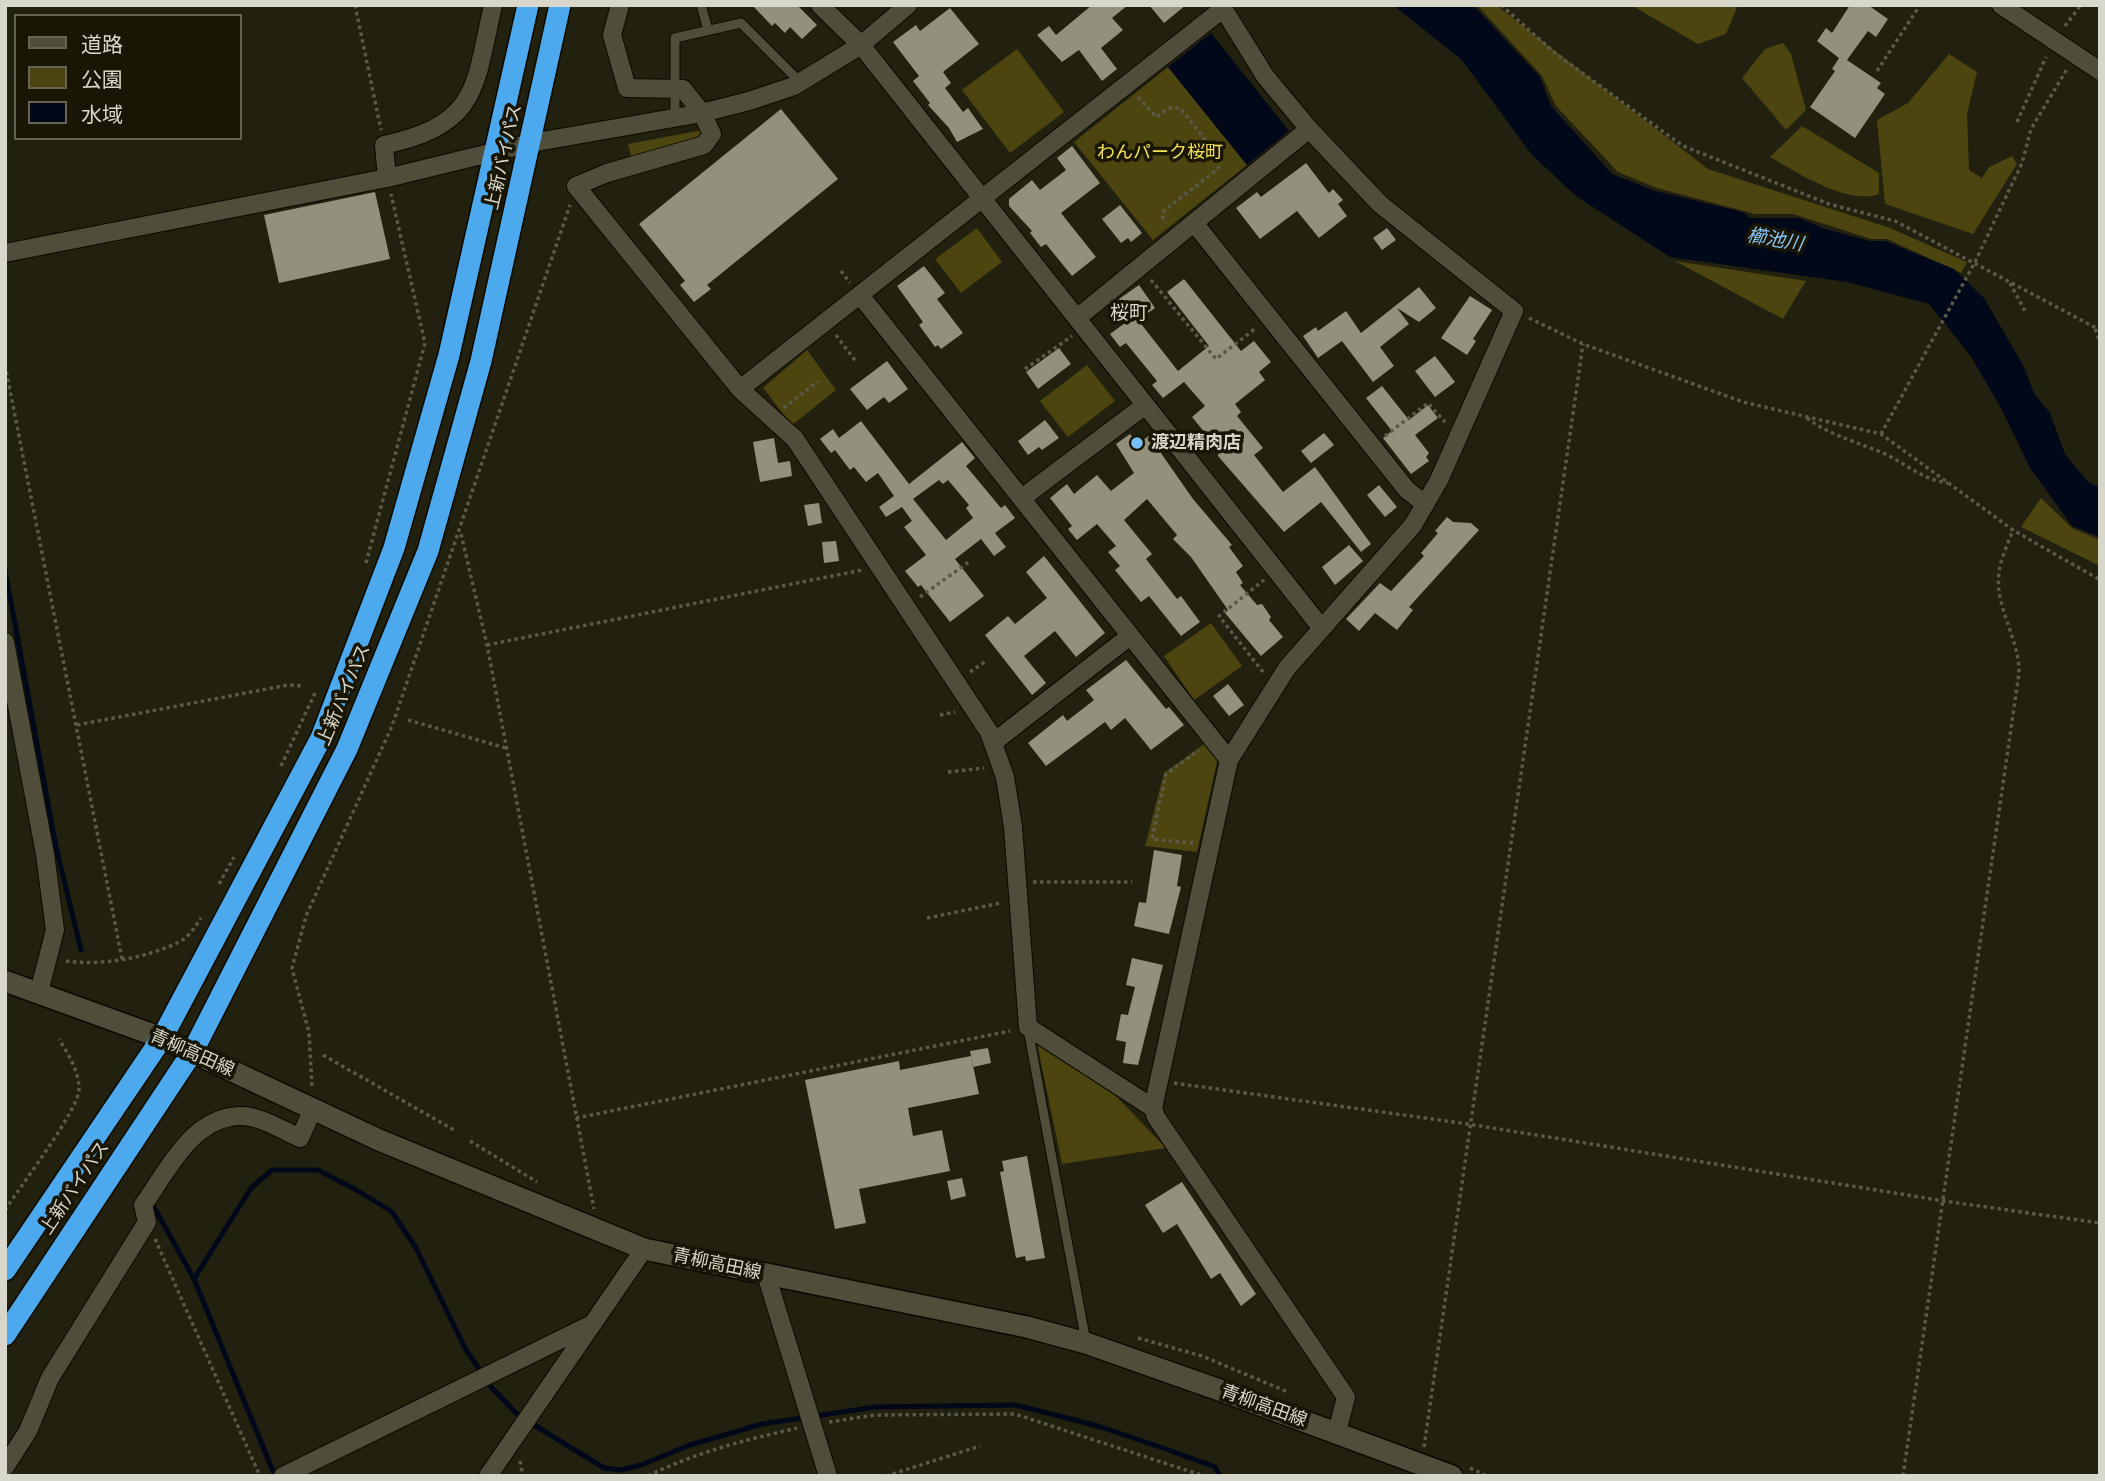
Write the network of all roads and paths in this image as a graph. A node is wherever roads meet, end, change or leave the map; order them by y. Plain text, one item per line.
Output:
1 (355, 5) edge
2 (493, 5) edge
3 (528, 5) edge
4 (560, 5) edge
5 (620, 5) edge
6 (701, 5) edge
7 (820, 5) edge
8 (908, 5) edge
9 (1501, 5) edge
10 (1920, 5) edge
11 (2001, 5) edge
12 (2081, 5) edge
13 (1222, 7) edge
14 (708, 30) junction
15 (2053, 42) junction
16 (861, 45) junction
17 (2075, 56) junction
18 (1877, 71) dead end
19 (2100, 72) edge
20 (800, 82) junction
21 (1128, 83) junction
22 (676, 89) junction
23 (702, 113) junction
24 (675, 117) junction
25 (2017, 122) dead end
26 (1309, 129) junction
27 (531, 143) junction
28 (384, 145) junction
29 (497, 150) junction
30 (387, 178) junction
31 (576, 186) junction
32 (983, 198) junction
33 (1195, 224) junction
34 (1178, 238) junction
35 (5, 253) edge
36 (1975, 262) junction
37 (1141, 268) junction
38 (2009, 281) junction
39 (860, 295) junction
40 (1514, 311) junction
41 (2026, 313) dead end
42 (1269, 318) junction
43 (826, 322) junction
44 (1081, 322) junction
45 (2094, 327) junction
46 (2100, 330) edge
47 (2100, 341) edge
48 (1583, 344) junction
49 (857, 363) dead end
50 (5, 365) edge
51 (1025, 369) dead end
52 (818, 381) dead end
53 (740, 389) junction
54 (1144, 407) junction
55 (1805, 416) junction
56 (772, 418) junction
57 (1881, 434) junction
58 (1458, 437) junction
59 (1372, 445) junction
60 (1951, 483) junction
61 (1022, 498) junction
62 (1425, 504) junction
63 (2013, 530) junction
64 (460, 531) junction
65 (970, 561) dead end
66 (364, 569) dead end
67 (1275, 570) junction
68 (860, 571) dead end
69 (2100, 580) edge
70 (907, 607) junction
71 (1320, 626) junction
72 (1130, 636) junction
73 (5, 642) edge
74 (487, 645) junction
75 (320, 681) dead end
76 (304, 685) dead end
77 (1275, 687) junction
78 (408, 720) dead end
79 (77, 724) junction
80 (994, 742) junction
81 (1215, 742) junction
82 (506, 748) junction
83 (1229, 760) junction
84 (1002, 766) junction
85 (281, 769) dead end
86 (948, 772) dead end
87 (1213, 845) junction
88 (236, 853) dead end
89 (1132, 882) dead end
90 (217, 889) dead end
91 (1018, 891) junction
92 (205, 913) dead end
93 (927, 918) dead end
94 (49, 959) junction
95 (122, 959) junction
96 (5, 981) edge
97 (39, 992) junction
98 (1028, 1027) junction
99 (162, 1038) junction
100 (59, 1039) dead end
101 (193, 1051) junction
102 (323, 1055) dead end
103 (1192, 1086) dead end
104 (1153, 1108) junction
105 (313, 1109) junction
106 (576, 1118) junction
107 (1468, 1124) junction
108 (454, 1130) dead end
109 (470, 1141) dead end
110 (540, 1183) dead end
111 (1944, 1201) junction
112 (5, 1210) edge
113 (147, 1222) junction
114 (2100, 1223) edge
115 (597, 1231) junction
116 (644, 1249) junction
117 (5, 1270) edge
118 (765, 1274) junction
119 (588, 1326) junction
120 (5, 1335) edge
121 (1086, 1343) junction
122 (812, 1425) junction
123 (1337, 1432) junction
124 (979, 1446) dead end
125 (1423, 1448) dead end
126 (5, 1467) edge
127 (260, 1476) edge
128 (284, 1476) edge
129 (488, 1476) edge
130 (648, 1476) edge
131 (828, 1476) edge
132 (886, 1476) edge
133 (1205, 1476) edge
134 (1452, 1476) edge
135 (1903, 1476) edge

1 - 28 path
2 - 28 street
3 - 29 highway, 上新バイパス
4 - 27 highway, 上新バイパス
5 - 22 street
6 - 14 lane
7 - 16 street
8 - 16 street
9 - 36 path
10 - 18 path
11 - 15 street
12 - 15 path
13 - 21 street
13 - 26 street
14 - 20 lane
14 - 22 lane
15 - 17 street
15 - 25 path
16 - 20 street
16 - 32 street
17 - 19 street
17 - 36 path
20 - 23 street
21 - 32 street
21 - 34 path
22 - 23 street
22 - 24 lane
23 - 24 street
23 - 31 street
24 - 27 street
26 - 33 street
26 - 40 street
27 - 29 street
27 - 101 highway, 上新バイパス
28 - 30 street
29 - 30 street
29 - 99 highway, 上新バイパス
30 - 35 street
30 - 66 path
31 - 53 street
31 - 64 path
32 - 39 street
32 - 44 street
33 - 34 street
33 - 42 street
34 - 37 street
36 - 38 path
36 - 57 path
37 - 42 path
37 - 44 street
38 - 41 path
38 - 45 path
39 - 43 street
39 - 61 street
40 - 48 path
40 - 58 street
42 - 59 street
43 - 49 path
43 - 53 street
44 - 51 path
44 - 54 street
45 - 46 path
45 - 47 path
48 - 55 path
48 - 107 path
50 - 79 path
52 - 56 path
53 - 56 street
54 - 61 street
54 - 67 street
55 - 57 path
55 - 60 path
56 - 70 street
57 - 60 path
58 - 59 path
58 - 62 street
59 - 62 street
60 - 63 path
61 - 72 street
62 - 71 street
63 - 69 path
63 - 111 path
64 - 74 path
64 - 105 path
65 - 70 path
67 - 71 street
67 - 77 path
68 - 74 path
70 - 80 street
71 - 77 street
72 - 80 street
72 - 81 street
73 - 94 street
74 - 82 path
75 - 85 path
76 - 79 path
77 - 83 street
78 - 82 path
79 - 95 path
80 - 84 street
81 - 83 street
81 - 87 path
82 - 106 path
83 - 87 street
84 - 86 path
84 - 91 street
87 - 104 street
88 - 90 path
89 - 91 path
91 - 93 path
91 - 98 street
92 - 95 path
94 - 95 path
94 - 97 street
96 - 97 main road, 青柳高田線
97 - 99 main road, 青柳高田線
98 - 104 street
98 - 106 path
98 - 121 lane
99 - 101 main road, 青柳高田線
99 - 117 highway, 上新バイパス
100 - 112 path
101 - 105 main road, 青柳高田線
101 - 120 highway, 上新バイパス
102 - 108 path
103 - 107 path
104 - 123 street
105 - 113 street
105 - 115 main road, 青柳高田線
106 - 115 path
107 - 111 path
107 - 125 path
109 - 110 path
111 - 114 path
111 - 135 path
113 - 126 street
113 - 127 path
115 - 116 main road, 青柳高田線
116 - 118 main road, 青柳高田線
116 - 119 street
118 - 121 main road, 青柳高田線
118 - 122 street
119 - 128 street
119 - 129 street
121 - 123 main road, 青柳高田線
122 - 130 path
122 - 131 street
122 - 133 path
123 - 134 main road, 青柳高田線
124 - 132 path

